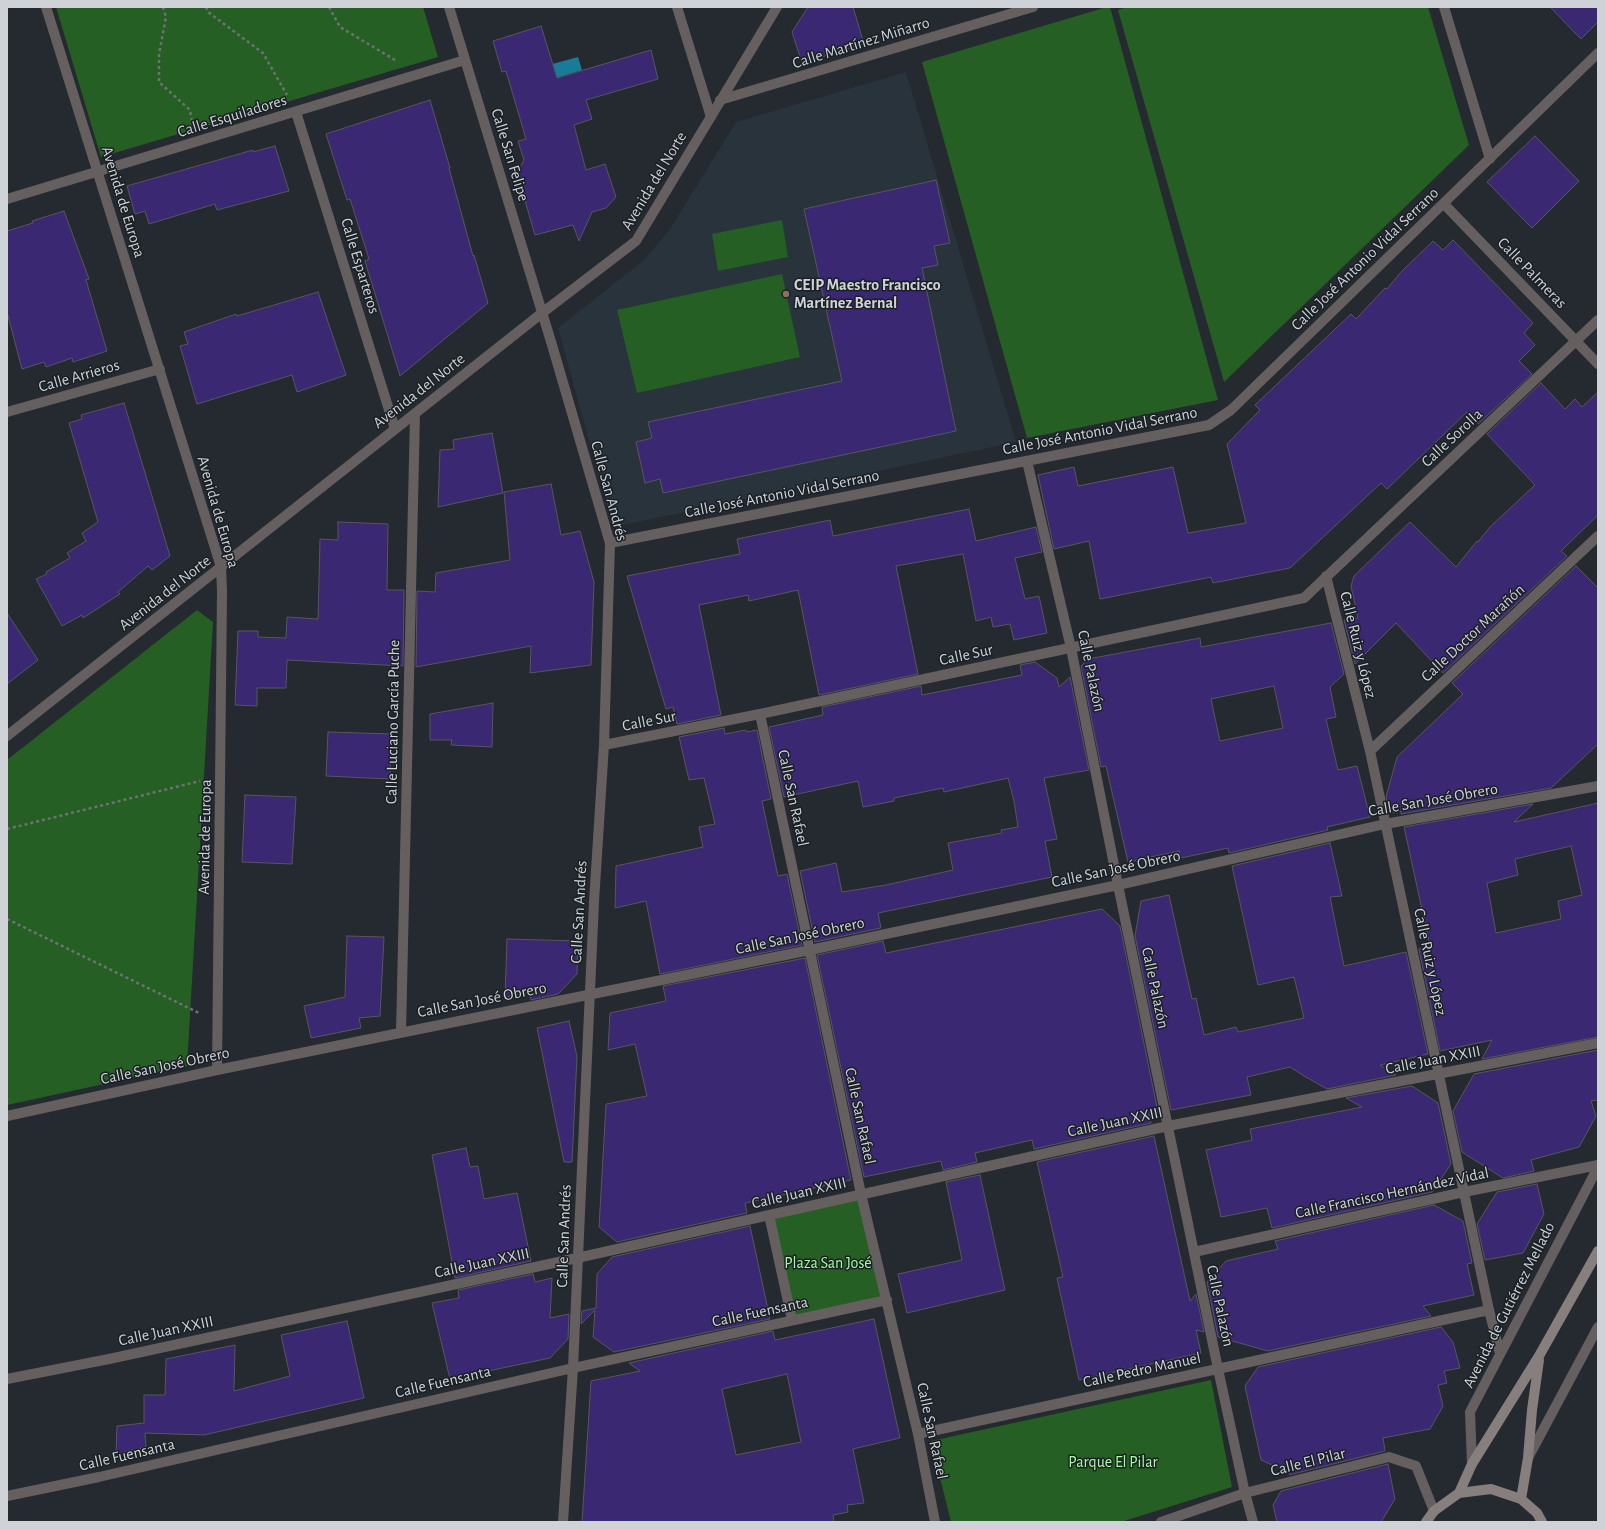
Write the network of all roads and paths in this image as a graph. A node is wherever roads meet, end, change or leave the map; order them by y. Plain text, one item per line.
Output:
1 (46, 7) edge
2 (163, 7) edge
3 (206, 7) edge
4 (329, 7) edge
5 (449, 7) edge
6 (677, 7) edge
7 (777, 7) edge
8 (1033, 7) edge
9 (1444, 7) edge
10 (1598, 53) edge
11 (465, 60) junction
12 (420, 74) junction
13 (720, 100) junction
14 (296, 112) junction
15 (710, 117) junction
16 (197, 142) junction
17 (1490, 159) junction
18 (98, 172) junction
19 (7, 200) edge
20 (1444, 204) junction
21 (542, 313) junction
22 (1598, 320) edge
23 (1577, 341) junction
24 (1598, 364) edge
25 (160, 369) junction
26 (7, 412) edge
27 (415, 414) junction
28 (395, 429) junction
29 (1027, 461) junction
30 (1598, 536) edge
31 (610, 543) junction
32 (221, 567) junction
33 (1326, 576) junction
34 (1072, 648) junction
35 (760, 714) junction
36 (7, 736) edge
37 (604, 745) junction
38 (1370, 751) junction
39 (220, 776) junction
40 (1598, 778) edge
41 (1593, 787) edge
42 (1385, 824) junction
43 (7, 829) edge
44 (1118, 885) junction
45 (7, 919) edge
46 (810, 950) junction
47 (590, 994) junction
48 (218, 1022) junction
49 (401, 1032) junction
50 (1598, 1043) edge
51 (217, 1070) junction
52 (1439, 1074) junction
53 (7, 1116) edge
54 (1168, 1126) junction
55 (1598, 1166) edge
56 (1464, 1192) junction
57 (861, 1194) junction
58 (769, 1215) junction
59 (1598, 1251) edge
60 (1194, 1252) junction
61 (577, 1258) junction
62 (887, 1300) junction
63 (1489, 1310) junction
64 (792, 1320) junction
65 (1598, 1327) edge
66 (1500, 1354) junction
67 (1539, 1356) junction
68 (574, 1368) junction
69 (1218, 1369) junction
70 (7, 1379) edge
71 (918, 1434) junction
72 (1528, 1458) junction
73 (1472, 1464) junction
74 (1245, 1493) junction
75 (1459, 1493) junction
76 (7, 1496) edge
77 (1521, 1499) junction
78 (1434, 1511) junction
79 (563, 1522) edge
80 (936, 1522) edge
81 (1161, 1522) edge
82 (1253, 1522) edge
83 (1426, 1522) edge
84 (1542, 1522) edge

1 - 18 street, Avenida de Europa
2 - 16 path
3 - 14 path
4 - 12 path
5 - 11 street, Calle San Felipe
6 - 15 street
7 - 13 street, Avenida del Norte
8 - 13 street, Calle Martínez Miñarro
9 - 17 street
10 - 17 street, Calle José Antonio Vidal Serrano
11 - 12 street, Calle Esquiladores
11 - 21 street, Calle San Felipe
12 - 14 street, Calle Esquiladores
13 - 15 street, Avenida del Norte
14 - 16 street, Calle Esquiladores
14 - 28 street, Calle Esparteros
15 - 21 street, Avenida del Norte
16 - 18 street, Calle Esquiladores
17 - 20 street, Calle José Antonio Vidal Serrano
18 - 19 street, Calle Esquiladores
18 - 25 street, Avenida de Europa
20 - 23 street, Calle Palmeras
20 - 29 street, Calle José Antonio Vidal Serrano
21 - 27 street, Avenida del Norte
21 - 31 street, Calle San Andrés
22 - 23 street, Calle Sorolla
23 - 24 street, Calle Palmeras
23 - 33 street, Calle Sorolla
25 - 26 street, Calle Arrieros
25 - 32 street, Avenida de Europa
27 - 28 street, Avenida del Norte
27 - 49 street, Calle Luciano García Puche
28 - 32 street, Avenida del Norte
29 - 31 street, Calle José Antonio Vidal Serrano
29 - 34 street, Calle Palazón
30 - 38 street, Calle Doctor Marañón
31 - 37 street, Calle San Andrés
32 - 36 street, Avenida del Norte
32 - 39 street, Avenida de Europa
33 - 34 street, Calle Sur
33 - 38 street, Calle Ruiz y López
34 - 35 street, Calle Sur
34 - 44 street, Calle Palazón
35 - 37 street, Calle Sur
35 - 46 street, Calle San Rafael
37 - 47 street, Calle San Andrés
38 - 42 street, Calle Ruiz y López
39 - 43 path
39 - 48 street, Avenida de Europa
40 - 41 street
41 - 42 street, Calle San José Obrero
42 - 44 street, Calle San José Obrero
42 - 52 street, Calle Ruiz y López
44 - 46 street, Calle San José Obrero
44 - 54 street, Calle Palazón
45 - 48 path
46 - 47 street, Calle San José Obrero
46 - 57 street, Calle San Rafael
47 - 49 street, Calle San José Obrero
47 - 61 street, Calle San Andrés
48 - 51 street, Avenida de Europa
49 - 51 street, Calle San José Obrero
50 - 52 street, Calle Juan XXIII
51 - 53 street, Calle San José Obrero
52 - 54 street, Calle Juan XXIII
52 - 56 street, Calle Ruiz y López
54 - 57 street, Calle Juan XXIII
54 - 60 street, Calle Palazón
55 - 56 street, Calle Francisco Hernández Vidal
55 - 66 street, Avenida de Gutiérrez Mellado
56 - 60 street, Calle Francisco Hernández Vidal
56 - 63 street, Calle Ruiz y López
57 - 58 street, Calle Juan XXIII
57 - 62 street, Calle San Rafael
58 - 61 street, Calle Juan XXIII
58 - 64 street
59 - 67 main road, Avenida de Gutiérrez Mellado
60 - 69 street, Calle Palazón
61 - 68 street, Calle San Andrés
61 - 70 street, Calle Juan XXIII
62 - 64 street, Calle Fuensanta
62 - 71 street, Calle San Rafael
63 - 66 street, Calle Ruiz y López
63 - 69 street, Calle Pedro Manuel
64 - 68 street, Calle Fuensanta
65 - 72 street, Avenida de Gutiérrez Mellado
66 - 73 street, Avenida de Gutiérrez Mellado
67 - 72 main road, Avenida de Gutiérrez Mellado
67 - 73 main road, Avenida de Gutiérrez Mellado
68 - 76 street, Calle Fuensanta
68 - 79 street, Calle San Andrés
69 - 71 street, Calle Pedro Manuel
69 - 74 street, Calle Palazón
71 - 80 street, Calle San Rafael
72 - 77 main road, Avenida de Gutiérrez Mellado
73 - 75 main road, Avenida de Gutiérrez Mellado
74 - 78 street, Calle El Pilar
74 - 81 street, Calle El Pilar
74 - 82 street, Calle Palazón
75 - 77 main road
75 - 78 main road
77 - 84 main road
78 - 83 main road

